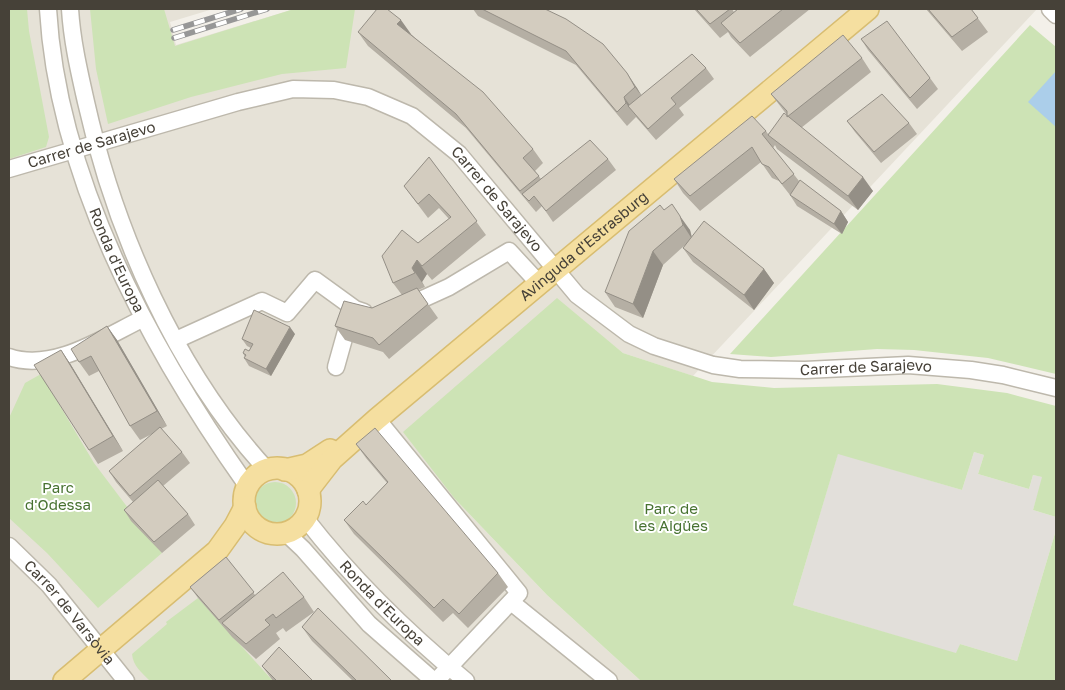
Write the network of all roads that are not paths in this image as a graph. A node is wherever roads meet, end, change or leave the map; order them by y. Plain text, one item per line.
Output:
1 (48, 9) edge
2 (70, 9) edge
3 (855, 9) edge
4 (868, 9) edge
5 (1050, 9) edge
6 (1056, 15) edge
7 (95, 143) junction
8 (74, 148) junction
9 (9, 169) edge
10 (553, 267) junction
11 (534, 278) junction
12 (352, 307) junction
13 (142, 318) junction
14 (176, 340) junction
15 (9, 357) edge
16 (336, 367) dead end
17 (1056, 388) edge
18 (377, 419) junction
19 (276, 470) junction
20 (308, 490) junction
21 (246, 497) junction
22 (305, 518) junction
23 (276, 533) junction
24 (9, 546) edge
25 (217, 551) junction
26 (511, 602) junction
27 (100, 650) junction
28 (449, 666) junction
29 (64, 681) edge
30 (126, 681) edge
31 (435, 681) edge
32 (466, 681) edge
33 (609, 681) edge

1 - 8 street, Ronda d'Europa
2 - 7 street, Ronda d'Europa
3 - 10 main road, Avinguda d'Estrasburg
4 - 10 main road, Avinguda d'Estrasburg
5 - 6 street
7 - 8 street, Carrer de Sarajevo
7 - 10 street, Carrer de Sarajevo
7 - 14 street, Ronda d'Europa
8 - 9 street, Carrer de Sarajevo
8 - 13 street, Ronda d'Europa
10 - 11 main road, Avinguda d'Estrasburg
10 - 17 street, Carrer de Sarajevo
10 - 18 main road, Avinguda d'Estrasburg
11 - 12 street
11 - 19 main road, Avinguda d'Estrasburg
12 - 14 street
12 - 16 street
13 - 15 street
13 - 21 street, Ronda d'Europa
14 - 19 street, Ronda d'Europa
18 - 20 main road, Avinguda d'Estrasburg
18 - 26 street
19 - 20 main road
19 - 21 main road
20 - 22 main road
21 - 23 main road
21 - 25 main road
22 - 23 main road
22 - 28 street, Ronda d'Europa
23 - 25 main road
23 - 31 street, Ronda d'Europa
24 - 27 street, Carrer de Varsòvia
25 - 27 main road
26 - 28 street
26 - 33 street
27 - 29 main road
27 - 30 street, Carrer de Varsòvia
28 - 31 street
28 - 32 street, Ronda d'Europa

